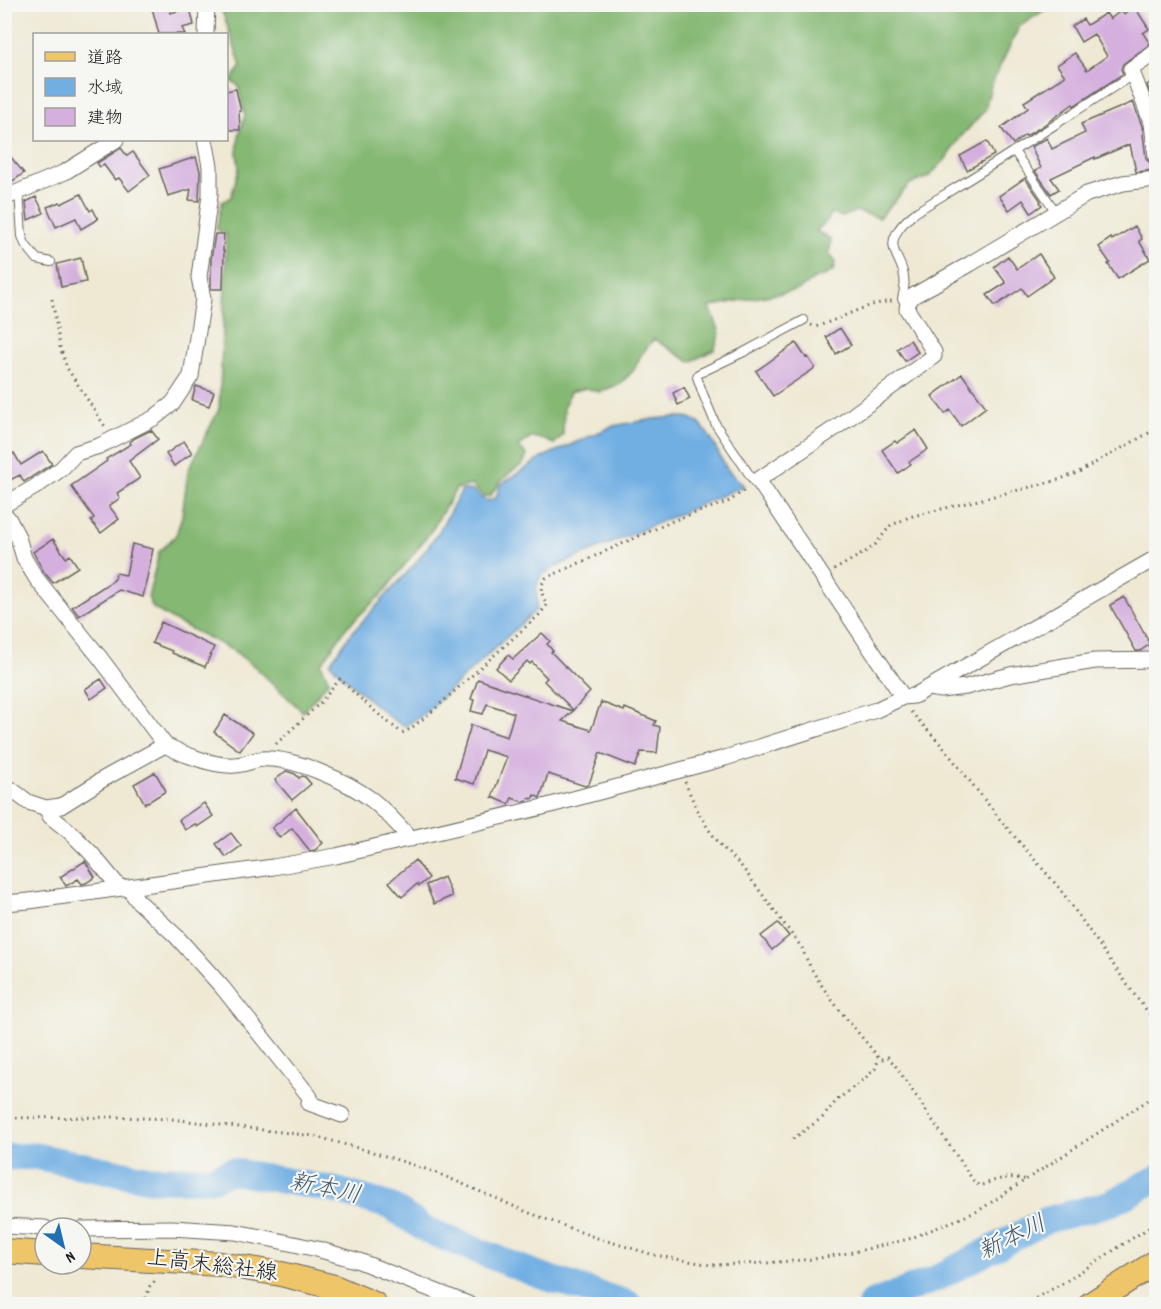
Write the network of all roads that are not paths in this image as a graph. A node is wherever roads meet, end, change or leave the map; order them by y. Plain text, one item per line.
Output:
1 (207, 4) edge
2 (206, 33) edge
3 (1156, 52) edge
4 (1133, 75) junction
5 (114, 141) edge
6 (205, 141) edge
7 (1014, 151) junction
8 (1156, 156) edge
9 (1156, 179) edge
10 (12, 195) edge
11 (1056, 212) junction
12 (51, 262) dead end
13 (905, 301) junction
14 (804, 320) road end
15 (755, 483) road end
16 (4, 505) edge
17 (4, 514) edge
18 (1156, 558) edge
19 (1156, 660) edge
20 (927, 688) junction
21 (903, 697) junction
22 (165, 745) junction
23 (4, 784) edge
24 (46, 808) junction
25 (411, 839) junction
26 (124, 887) junction
27 (4, 903) edge
28 (342, 1115) dead end
29 (4, 1226) edge
30 (33, 1227) edge
31 (93, 1229) edge
32 (4, 1251) edge
33 (33, 1253) edge
34 (93, 1257) edge
35 (1156, 1262) edge
36 (374, 1305) edge
37 (468, 1305) edge
38 (1091, 1305) edge

1 - 2 street
3 - 4 street
4 - 7 lane
4 - 8 street
5 - 10 street
6 - 16 street
7 - 11 lane
7 - 13 lane
9 - 11 street
10 - 12 lane
11 - 13 street
13 - 21 street
14 - 15 lane
17 - 22 street
18 - 20 street
19 - 20 street
20 - 21 street
21 - 25 street
22 - 24 street
22 - 25 street
23 - 24 street
24 - 26 street
25 - 26 street
26 - 27 street
26 - 28 street
29 - 30 street
31 - 37 street
32 - 33 main road
34 - 36 main road, 上高末総社線
35 - 38 main road

